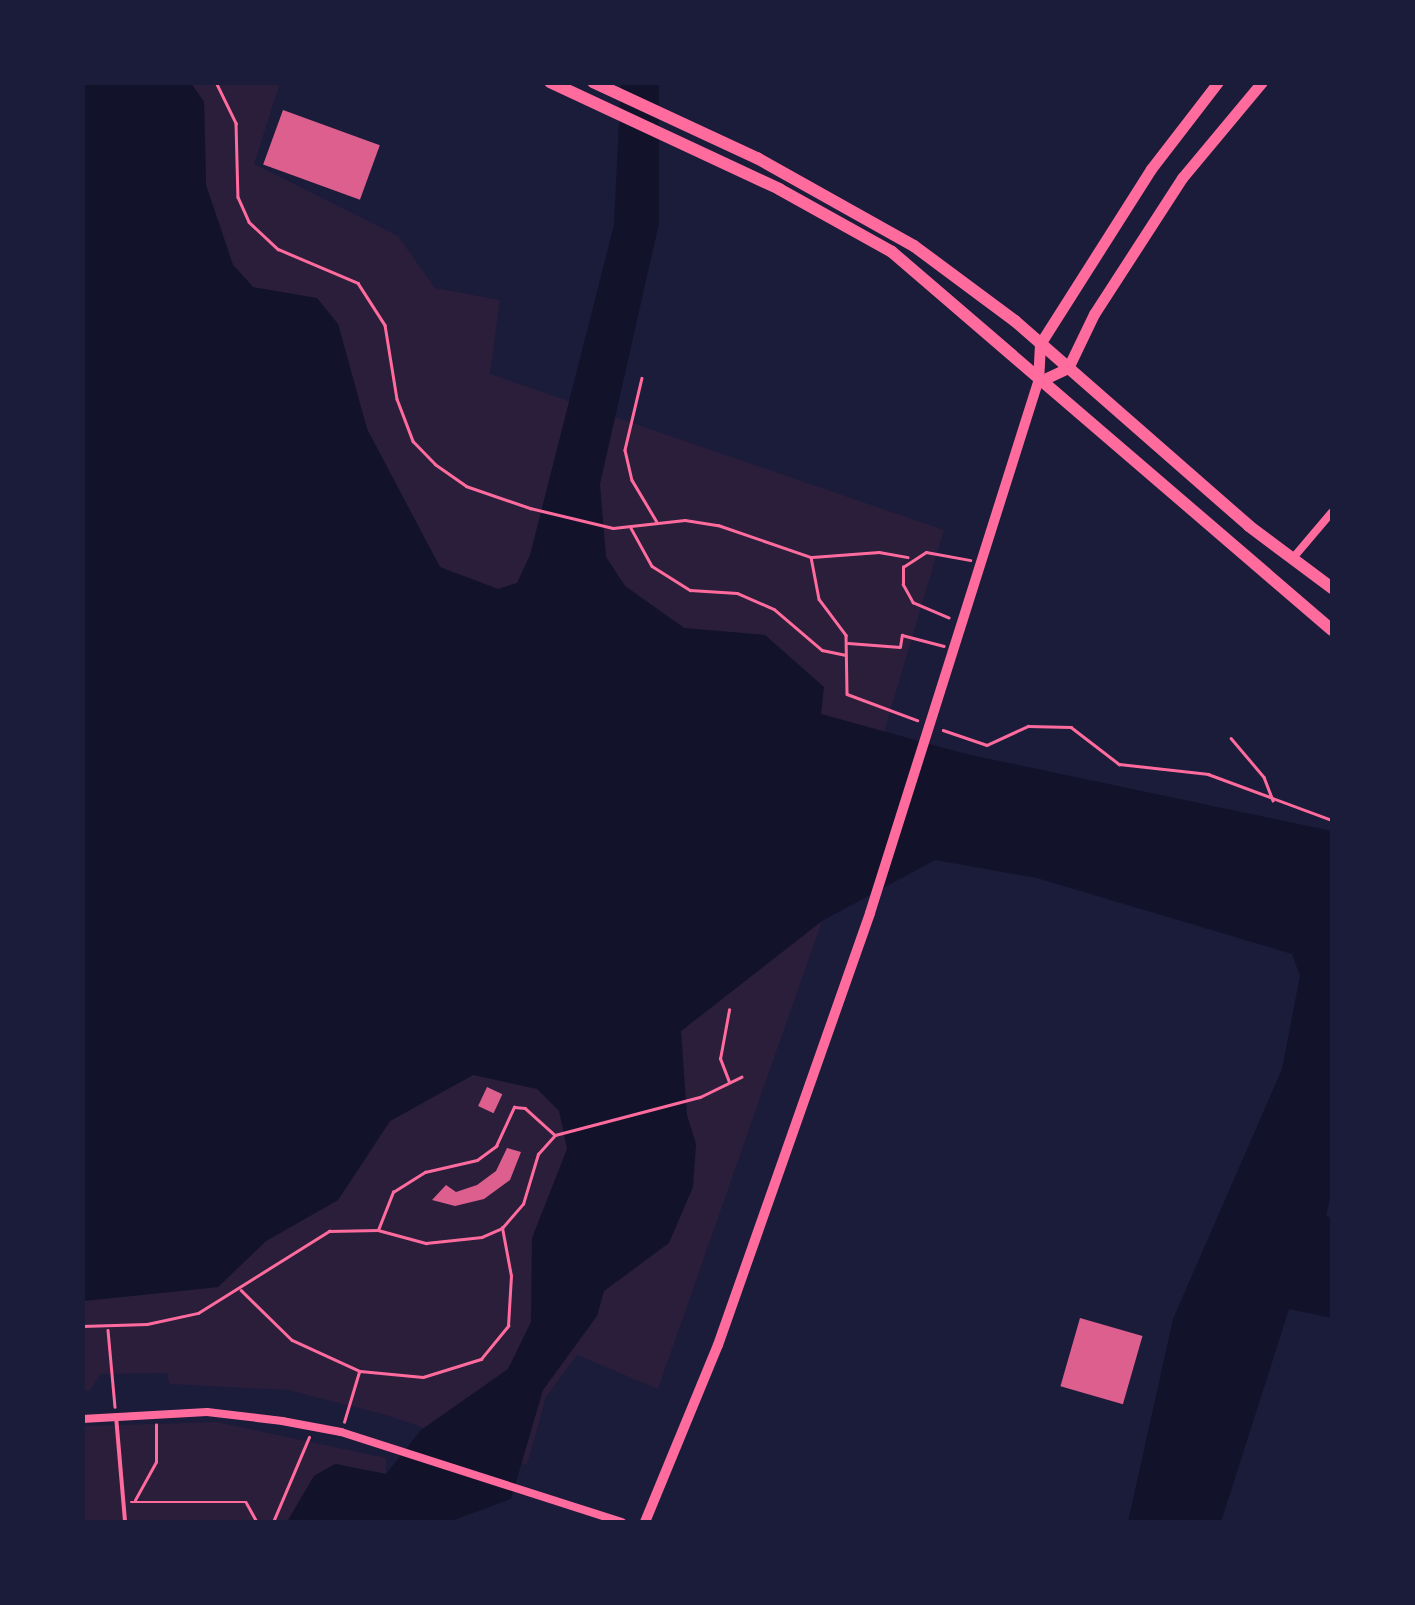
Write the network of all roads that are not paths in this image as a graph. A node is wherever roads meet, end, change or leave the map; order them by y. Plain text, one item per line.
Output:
1 (550, 82) edge
2 (593, 82) edge
3 (1218, 82) edge
4 (1262, 82) edge
5 (1040, 344) junction
6 (1068, 368) junction
7 (1038, 382) junction
8 (1332, 512) edge
9 (1293, 558) junction
10 (1332, 588) edge
11 (1332, 630) edge
12 (116, 1416) junction
13 (82, 1419) edge
14 (125, 1522) edge
15 (622, 1522) edge
16 (645, 1522) edge

1 - 7 main road
2 - 5 main road
3 - 5 main road
4 - 6 main road
5 - 6 main road
5 - 7 main road
6 - 7 main road
6 - 9 main road
7 - 11 main road
7 - 16 street
8 - 9 street
9 - 10 main road
12 - 13 street
12 - 14 lane
12 - 15 street

